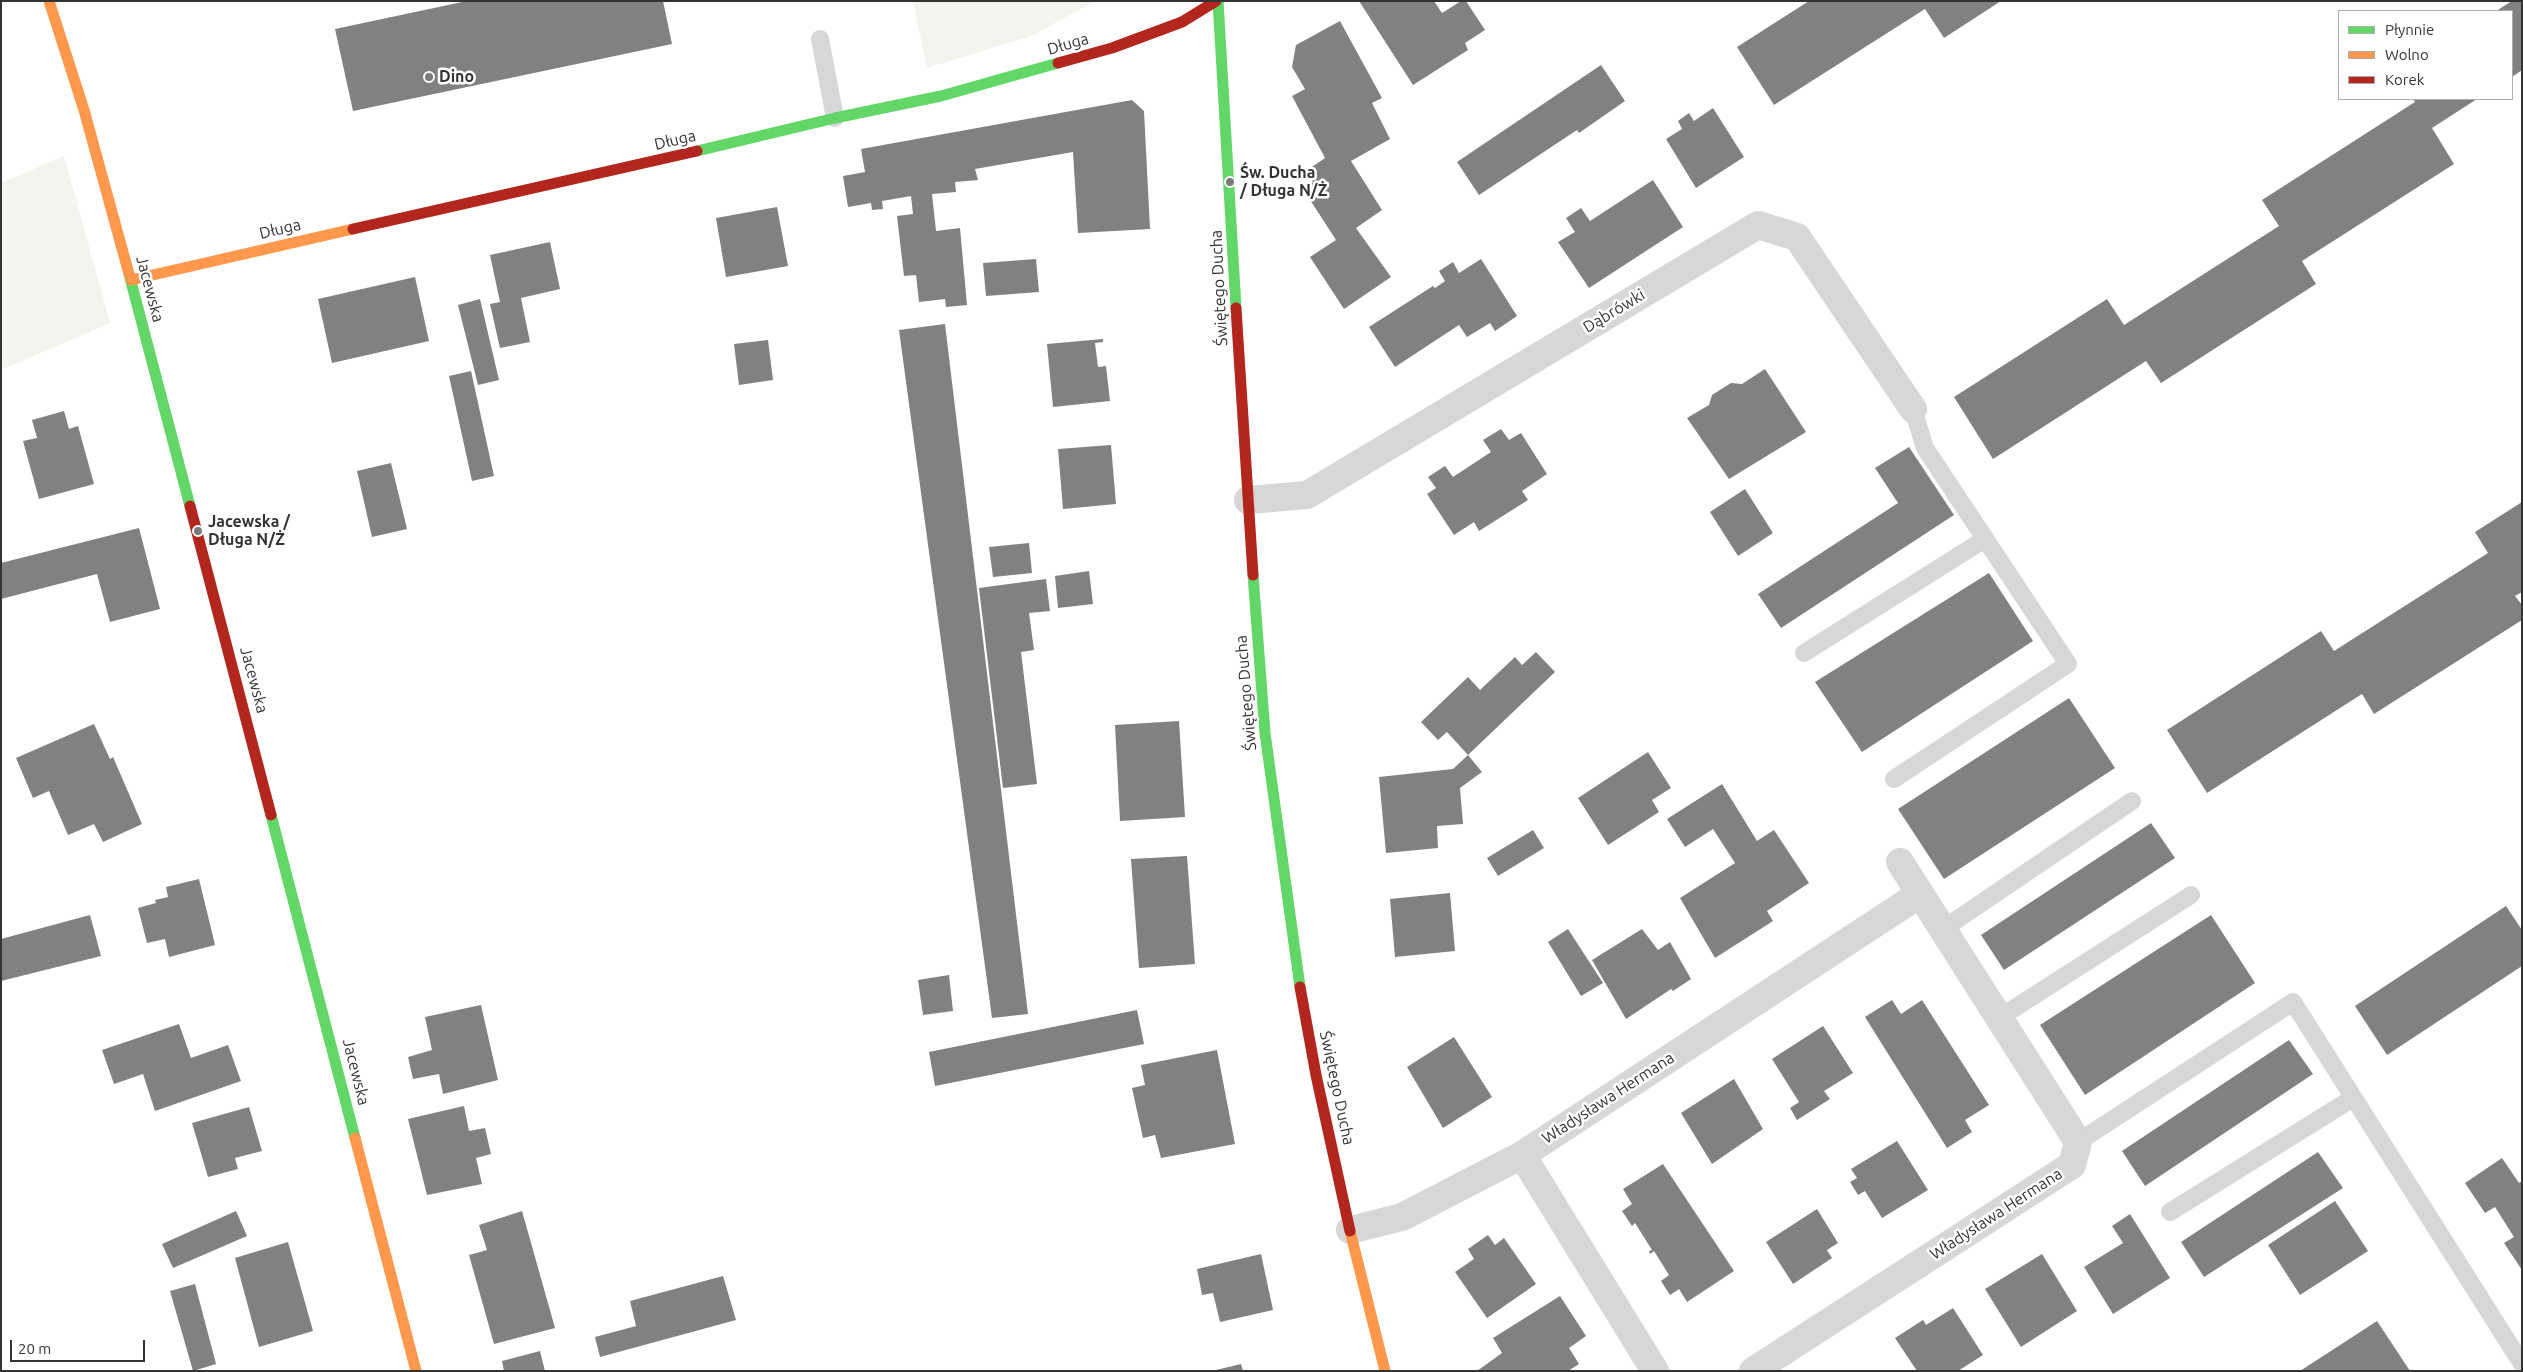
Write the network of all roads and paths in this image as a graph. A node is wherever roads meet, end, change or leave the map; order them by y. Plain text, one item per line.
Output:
1 (49, 1) edge
2 (1217, 1) edge
3 (820, 39) dead end
4 (835, 118) junction
5 (131, 280) junction
6 (1913, 409) joint
7 (1248, 500) junction
8 (1985, 539) junction
9 (1804, 653) dead end
10 (1894, 779) dead end
11 (2132, 801) dead end
12 (1900, 862) dead end
13 (1920, 894) junction
14 (2191, 895) dead end
15 (1943, 929) junction
16 (1999, 1018) junction
17 (2353, 1098) junction
18 (2078, 1142) junction
19 (1522, 1155) junction
20 (2170, 1212) dead end
21 (1350, 1230) junction
22 (2522, 1364) edge
23 (416, 1371) edge
24 (1384, 1371) edge
25 (1655, 1371) edge
26 (1753, 1371) edge

1 - 5 street, Jacewska
2 - 4 street, Długa
2 - 7 street, Świętego Ducha
3 - 4 lane
4 - 5 street, Długa
5 - 23 street, Jacewska
6 - 7 street, Dąbrówki
6 - 8 lane
7 - 21 street, Świętego Ducha
8 - 9 lane
8 - 10 lane
11 - 15 lane
12 - 13 street
13 - 15 street
13 - 19 street, Władysława Hermana
14 - 16 lane
15 - 16 street
16 - 18 street
17 - 18 lane
17 - 20 lane
17 - 22 lane
18 - 26 street, Władysława Hermana
19 - 21 street, Władysława Hermana
19 - 25 street
21 - 24 street, Świętego Ducha

